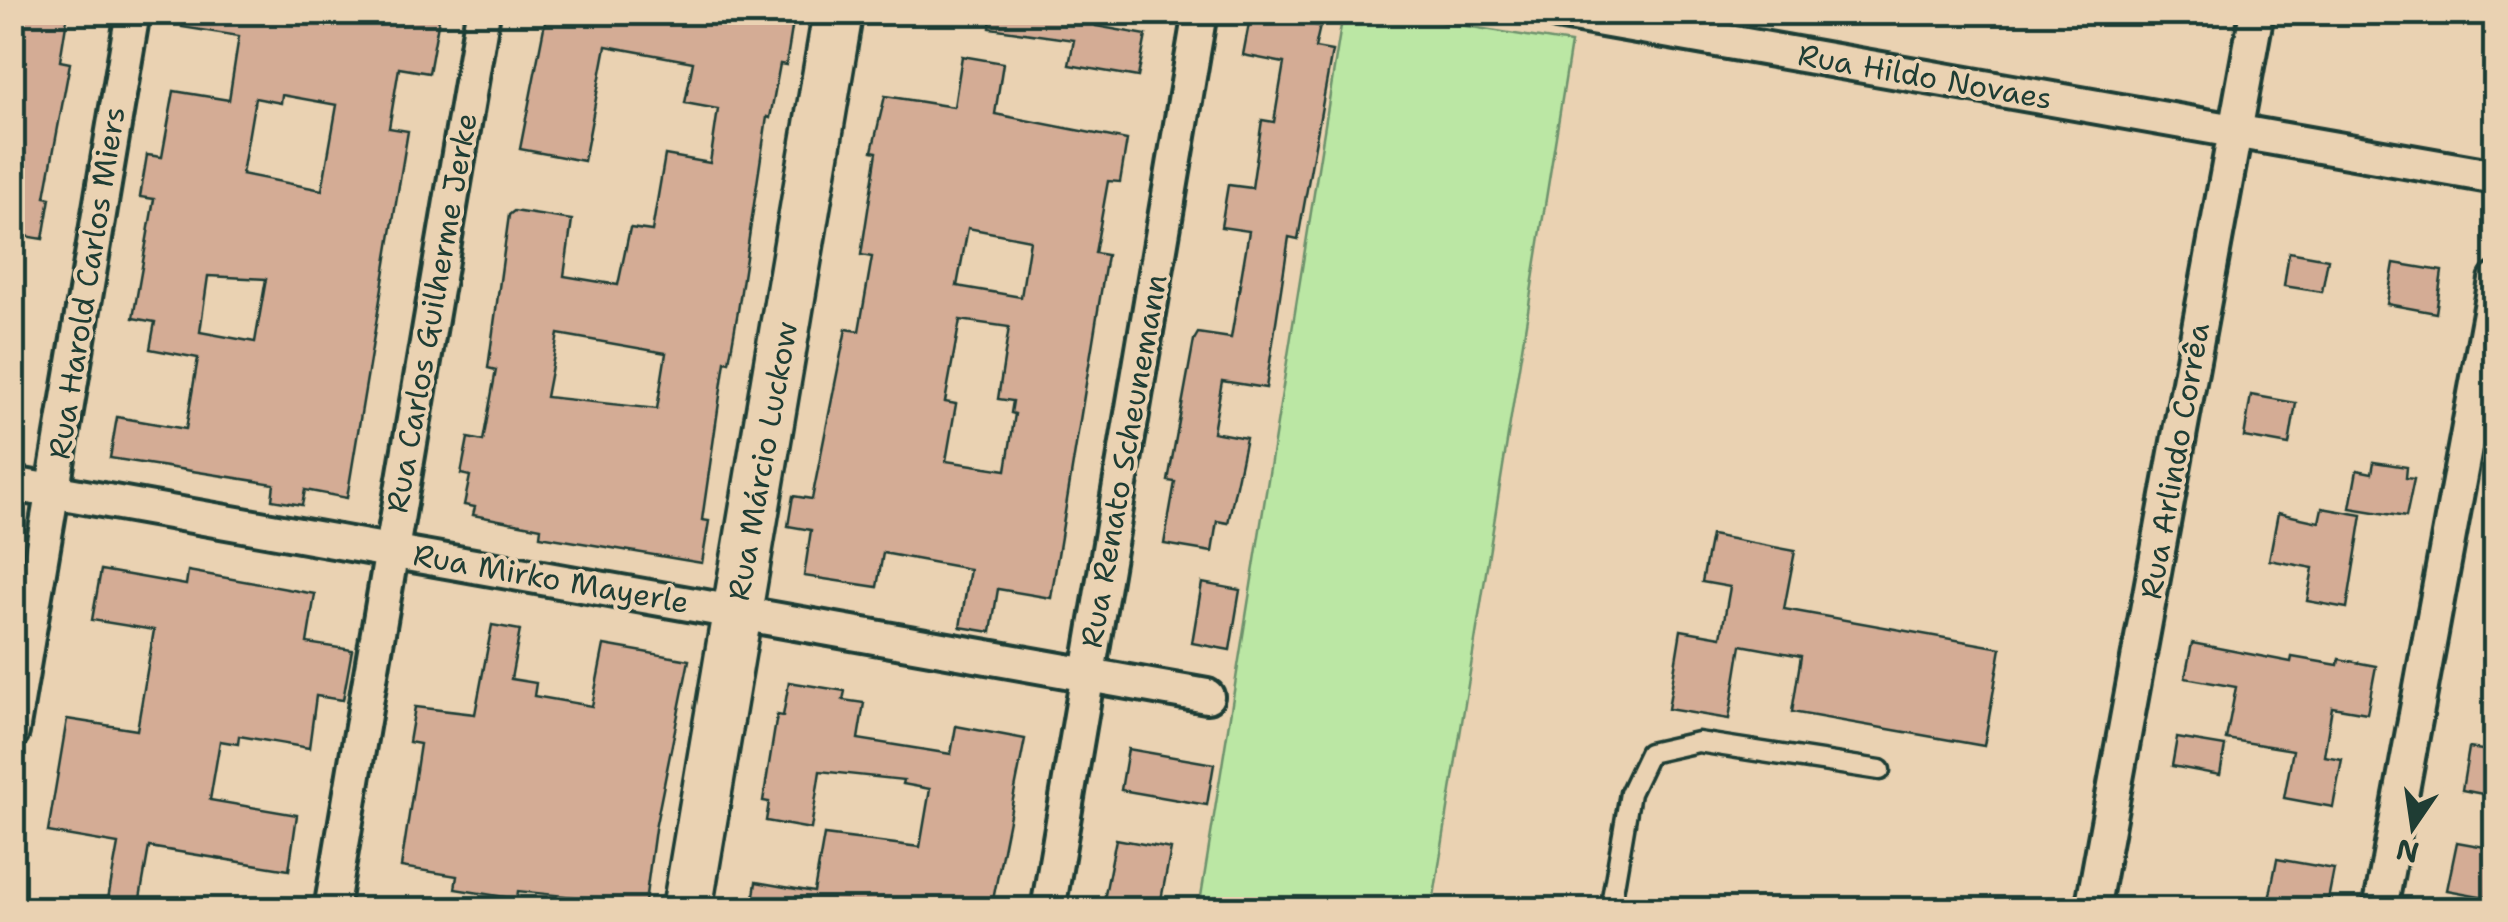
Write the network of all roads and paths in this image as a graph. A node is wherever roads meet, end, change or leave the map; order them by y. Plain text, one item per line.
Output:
1 (132, 12) edge
2 (484, 12) edge
3 (838, 12) edge
4 (1200, 12) edge
5 (1557, 12) edge
6 (2257, 12) edge
7 (2235, 132) junction
8 (2496, 177) edge
9 (2496, 280) edge
10 (12, 484) edge
11 (53, 491) junction
12 (392, 551) junction
13 (738, 612) junction
14 (1088, 674) junction
15 (1207, 696) dead end
16 (12, 732) edge
17 (1880, 770) dead end
18 (331, 910) edge
19 (688, 910) edge
20 (1048, 910) edge
21 (1610, 910) edge
22 (2092, 910) edge
23 (2380, 910) edge

1 - 11 street, Rua Harold Carlos Miers
2 - 12 street, Rua Carlos Guilherme Jerke
3 - 13 street, Rua Márcio Luckow
4 - 14 street, Rua Renato Scheunemann
5 - 7 street, Rua Hildo Novaes
6 - 7 street, Rua Arlindo Corrêa
7 - 8 street, Rua Hildo Novaes
7 - 22 street, Rua Arlindo Corrêa
9 - 23 street
10 - 11 street, Rua Mirko Mayerle
11 - 12 street, Rua Mirko Mayerle
11 - 16 street, Rua Harold Carlos Miers
12 - 13 street, Rua Mirko Mayerle
12 - 18 street, Rua Carlos Guilherme Jerke
13 - 14 street, Rua Mirko Mayerle
13 - 19 street, Rua Márcio Luckow
14 - 15 street, Rua Mirko Mayerle
14 - 20 street, Rua Renato Scheunemann
17 - 21 lane

